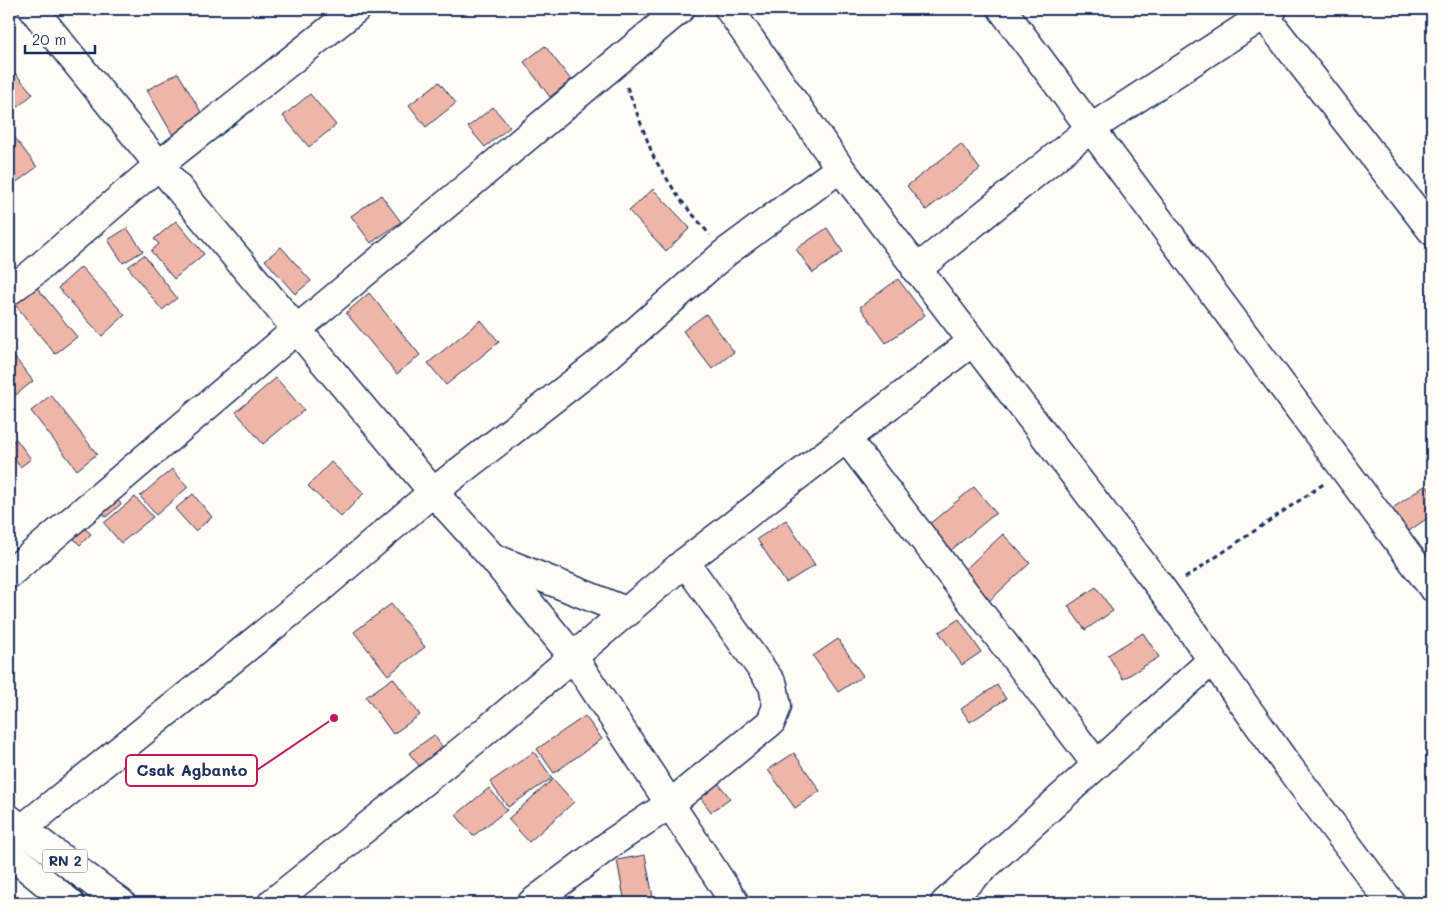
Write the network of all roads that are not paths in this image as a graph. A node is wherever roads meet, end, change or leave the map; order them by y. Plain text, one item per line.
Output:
1 (33, 9) edge
2 (356, 9) edge
3 (680, 9) edge
4 (728, 9) edge
5 (1002, 9) edge
6 (1265, 11) edge
7 (1090, 129) junction
8 (159, 165) junction
9 (840, 168) junction
10 (1432, 231) edge
11 (916, 270) junction
12 (9, 291) edge
13 (296, 330) junction
14 (972, 342) junction
15 (846, 438) junction
16 (433, 492) junction
17 (492, 557) junction
18 (685, 562) junction
19 (9, 574) edge
20 (1432, 587) edge
21 (628, 612) junction
22 (574, 658) junction
23 (1212, 661) junction
24 (1097, 765) junction
25 (670, 804) junction
26 (12, 834) edge
27 (70, 903) edge
28 (121, 903) edge
29 (272, 903) edge
30 (532, 903) edge
31 (735, 903) edge
32 (945, 903) edge
33 (1391, 903) edge

1 - 8 street
2 - 8 street
3 - 13 street
4 - 9 street
5 - 7 street
6 - 7 street
6 - 10 street
7 - 11 street
7 - 20 street
8 - 12 street
8 - 13 street
9 - 11 street
9 - 16 street
11 - 14 street
13 - 16 street
13 - 19 street
14 - 15 street
14 - 23 street
15 - 18 street
15 - 24 street
16 - 17 street
16 - 26 street
17 - 21 street
17 - 22 street
18 - 21 street
18 - 25 street
21 - 22 street
22 - 25 street
22 - 29 street
23 - 24 street
23 - 33 street
24 - 32 street
25 - 30 street
25 - 31 street
26 - 27 street, RN 2
26 - 28 street, RN 2

